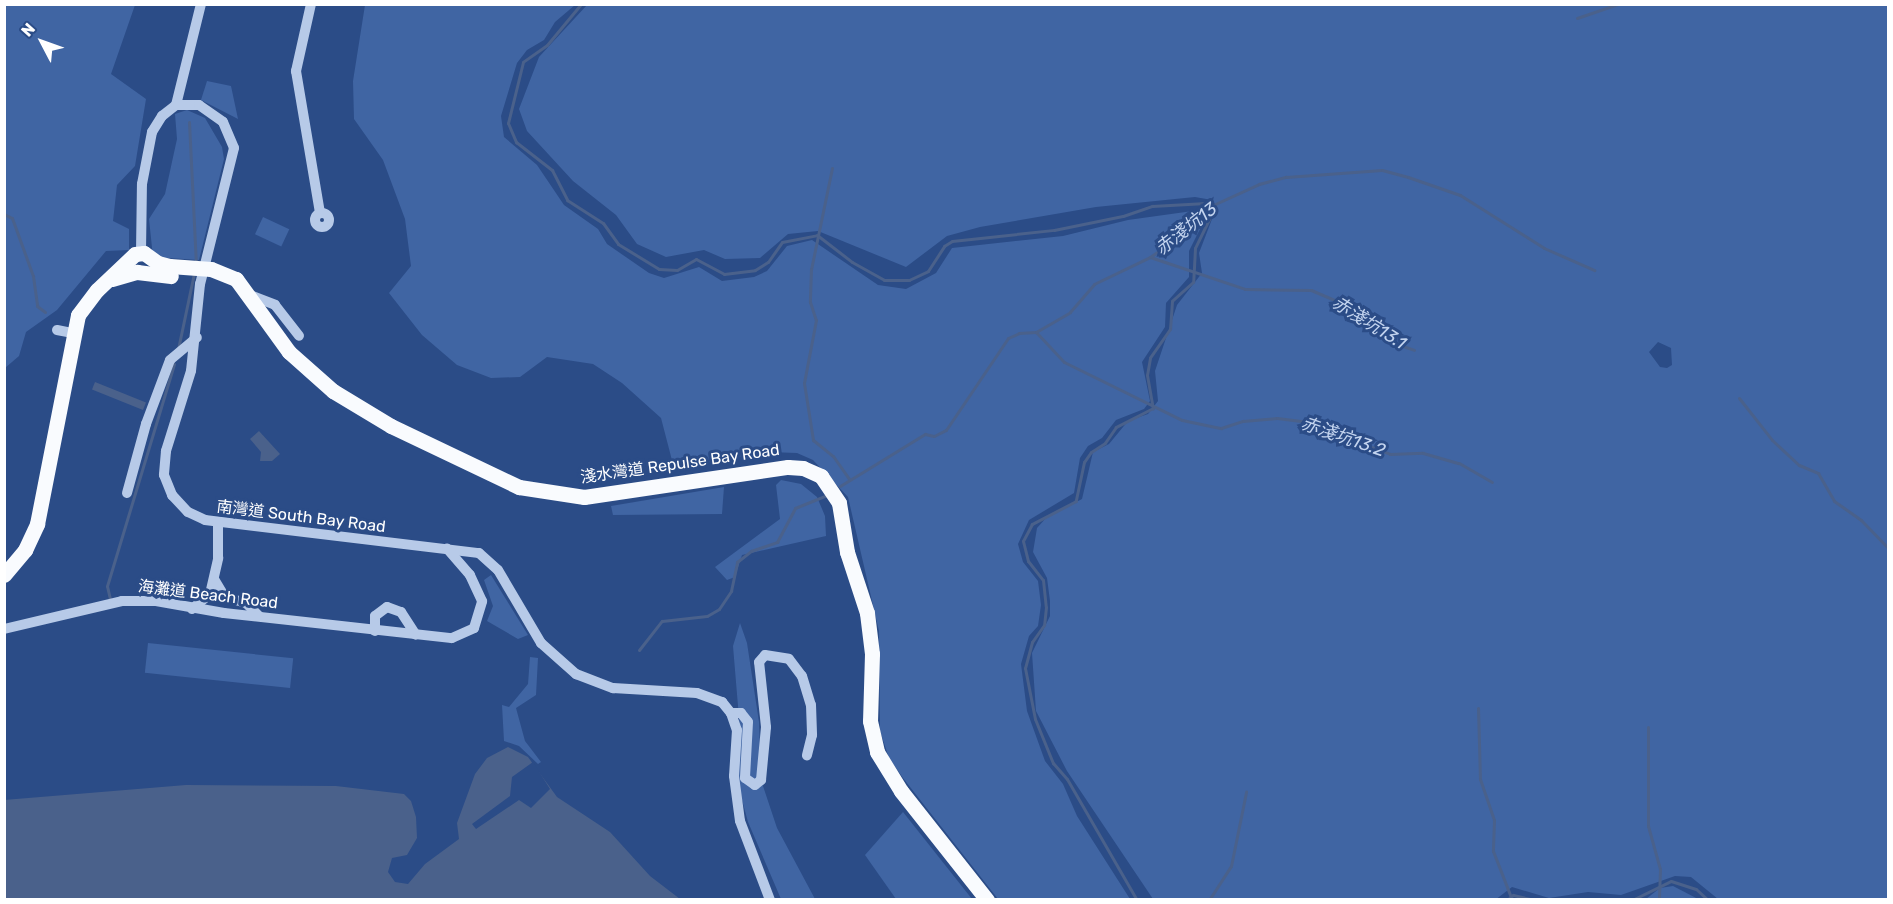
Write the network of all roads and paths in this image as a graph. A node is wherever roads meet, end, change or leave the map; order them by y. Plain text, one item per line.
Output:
1 (201, 4) edge
2 (311, 4) edge
3 (176, 105) junction
4 (320, 213) dead end
5 (141, 255) junction
6 (171, 271) junction
7 (140, 273) junction
8 (107, 282) junction
9 (247, 294) junction
10 (299, 336) dead end
11 (193, 339) junction
12 (127, 493) dead end
13 (218, 523) junction
14 (447, 549) junction
15 (4, 575) edge
16 (214, 579) junction
17 (192, 609) junction
18 (259, 616) junction
19 (4, 629) edge
20 (375, 631) junction
21 (416, 635) junction
22 (731, 713) junction
23 (807, 755) dead end
24 (770, 900) edge
25 (987, 900) edge

1 - 3 street
2 - 4 street
3 - 5 street
3 - 11 street, 南灣道 South Bay Road
5 - 6 main road, 淺水灣道 Repulse Bay Road
5 - 7 main road
5 - 8 main road
6 - 7 main road, 淺水灣道 Repulse Bay Road
6 - 9 main road, 淺水灣道 Repulse Bay Road, bridge
7 - 8 main road, 淺水灣道 Repulse Bay Road
8 - 15 main road
9 - 10 street
9 - 25 main road, 淺水灣道 Repulse Bay Road
11 - 12 street
11 - 13 street, 南灣道 South Bay Road
13 - 14 street, 南灣道 South Bay Road
13 - 16 street
14 - 21 street, 海灘道 Beach Road
14 - 22 street, 南灣道 South Bay Road
16 - 17 street
16 - 18 street
17 - 18 street, 海灘道 Beach Road
17 - 19 street, 海灘道 Beach Road
18 - 20 street, 海灘道 Beach Road
20 - 21 street, 海灘道 Beach Road
20 - 21 street
22 - 23 street, 南灣道 South Bay Road
22 - 24 street

